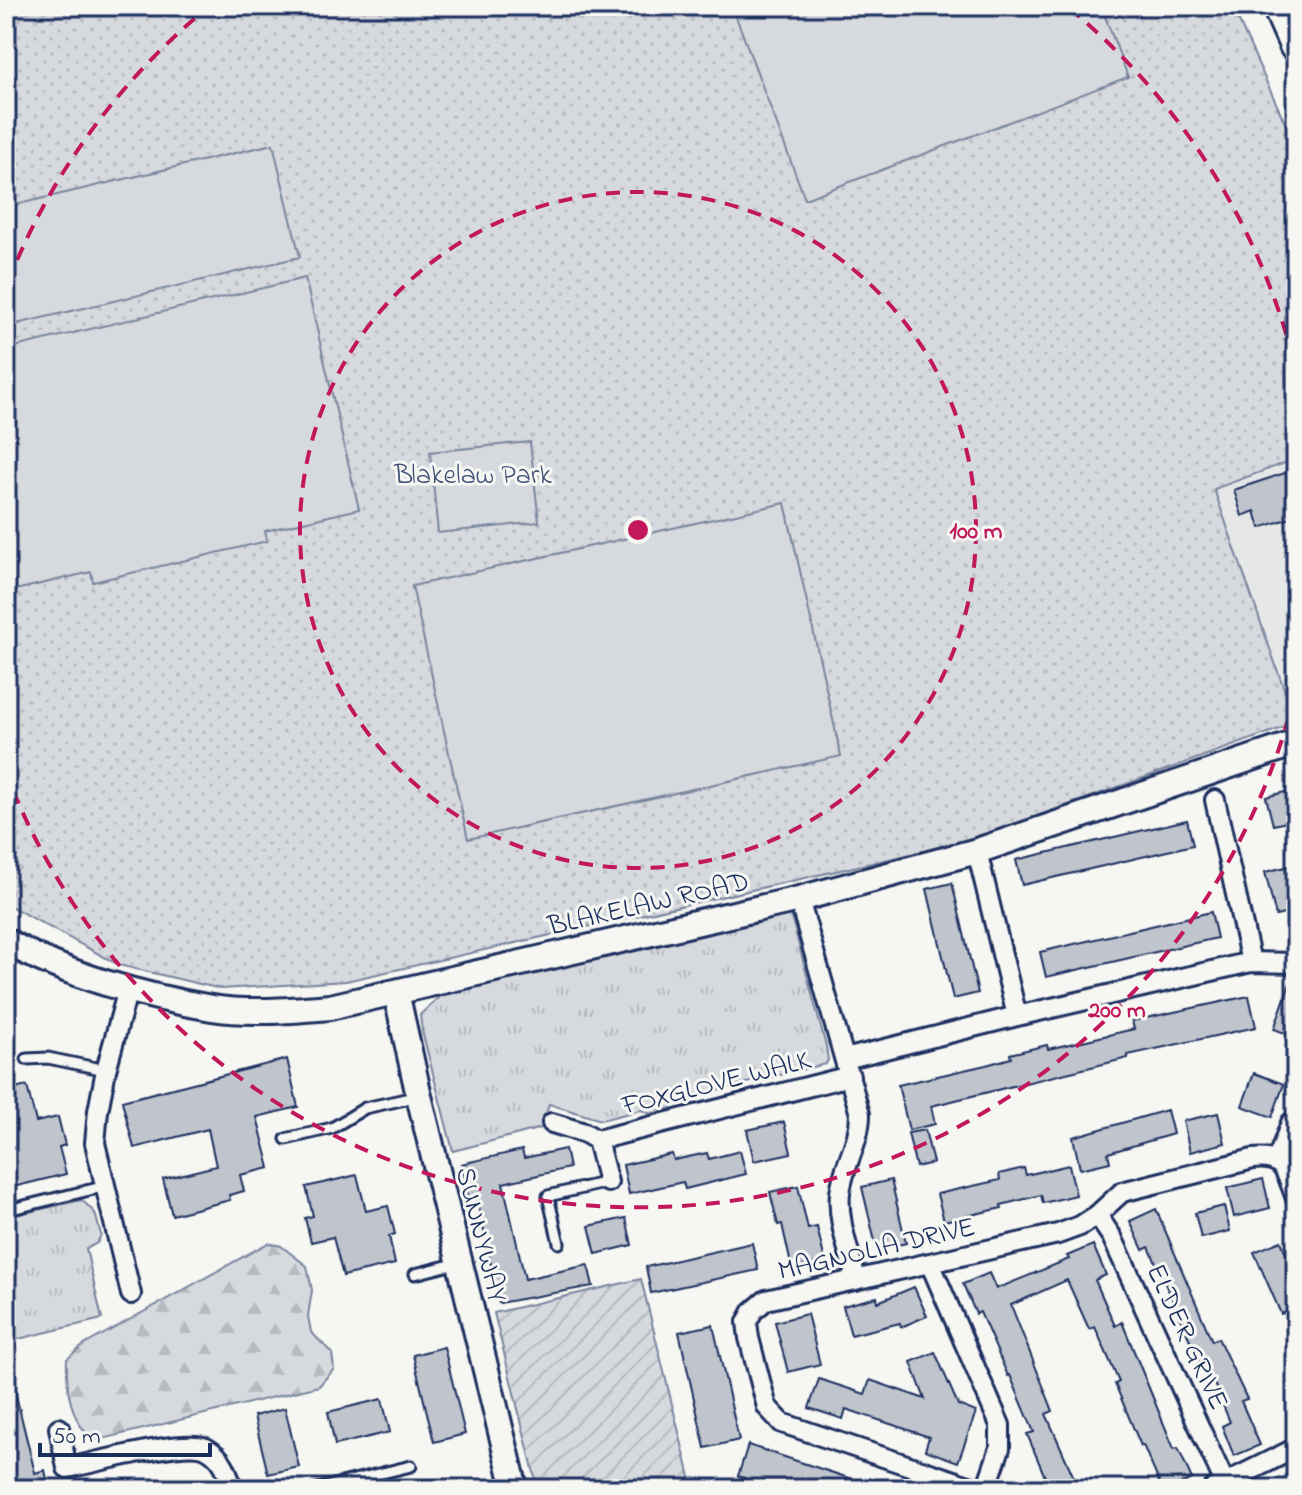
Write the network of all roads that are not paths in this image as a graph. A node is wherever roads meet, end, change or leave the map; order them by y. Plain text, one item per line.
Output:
1 (1279, 6) edge
2 (1296, 45) edge
3 (1296, 743) edge
4 (1215, 800) dead end
5 (977, 851) junction
6 (799, 899) junction
7 (6, 941) edge
8 (1251, 962) junction
9 (1296, 963) edge
10 (128, 989) junction
11 (396, 992) junction
12 (1017, 1016) junction
13 (27, 1059) dead end
14 (847, 1067) junction
15 (106, 1070) junction
16 (419, 1096) junction
17 (1294, 1117) edge
18 (552, 1123) dead end
19 (286, 1139) dead end
20 (597, 1140) junction
21 (1277, 1160) junction
22 (608, 1182) joint
23 (106, 1186) junction
24 (1296, 1198) edge
25 (6, 1201) edge
26 (1097, 1215) junction
27 (559, 1243) dead end
28 (460, 1263) junction
29 (930, 1263) junction
30 (415, 1274) dead end
31 (856, 1280) junction
32 (131, 1294) dead end
33 (59, 1428) dead end
34 (1296, 1448) edge
35 (411, 1466) dead end
36 (369, 1477) junction
37 (1219, 1486) edge
38 (232, 1489) edge
39 (317, 1489) edge
40 (372, 1489) edge
41 (515, 1489) edge
42 (978, 1489) edge
43 (986, 1489) edge

1 - 2 highway
3 - 5 street, BLAKELAW ROAD
4 - 8 street
5 - 6 street, BLAKELAW ROAD
5 - 12 street
6 - 11 street, BLAKELAW ROAD
6 - 14 street
7 - 10 street, BLAKELAW ROAD
8 - 9 street, FOXGLOVE WALK
8 - 12 street, FOXGLOVE WALK
10 - 11 street, BLAKELAW ROAD
10 - 15 street
11 - 16 street, SUNNYWAY
12 - 14 street, FOXGLOVE WALK
13 - 15 lane
14 - 20 street, FOXGLOVE WALK
14 - 31 street
15 - 23 street
16 - 19 lane
16 - 28 street, SUNNYWAY
17 - 21 street
18 - 20 street, FOXGLOVE WALK
20 - 22 street, FOXGLOVE WALK
21 - 24 street
21 - 26 street, MAGNOLIA DRIVE
22 - 27 lane, FOXGLOVE WALK
23 - 25 lane
23 - 32 street
26 - 29 street, MAGNOLIA DRIVE
26 - 37 street, ELDER GRIVE
28 - 30 lane
28 - 41 street, SUNNYWAY
29 - 31 street, MAGNOLIA DRIVE
29 - 43 street
31 - 42 street, MAGNOLIA DRIVE
33 - 38 street
34 - 37 street
35 - 36 lane
36 - 39 lane
36 - 40 lane

